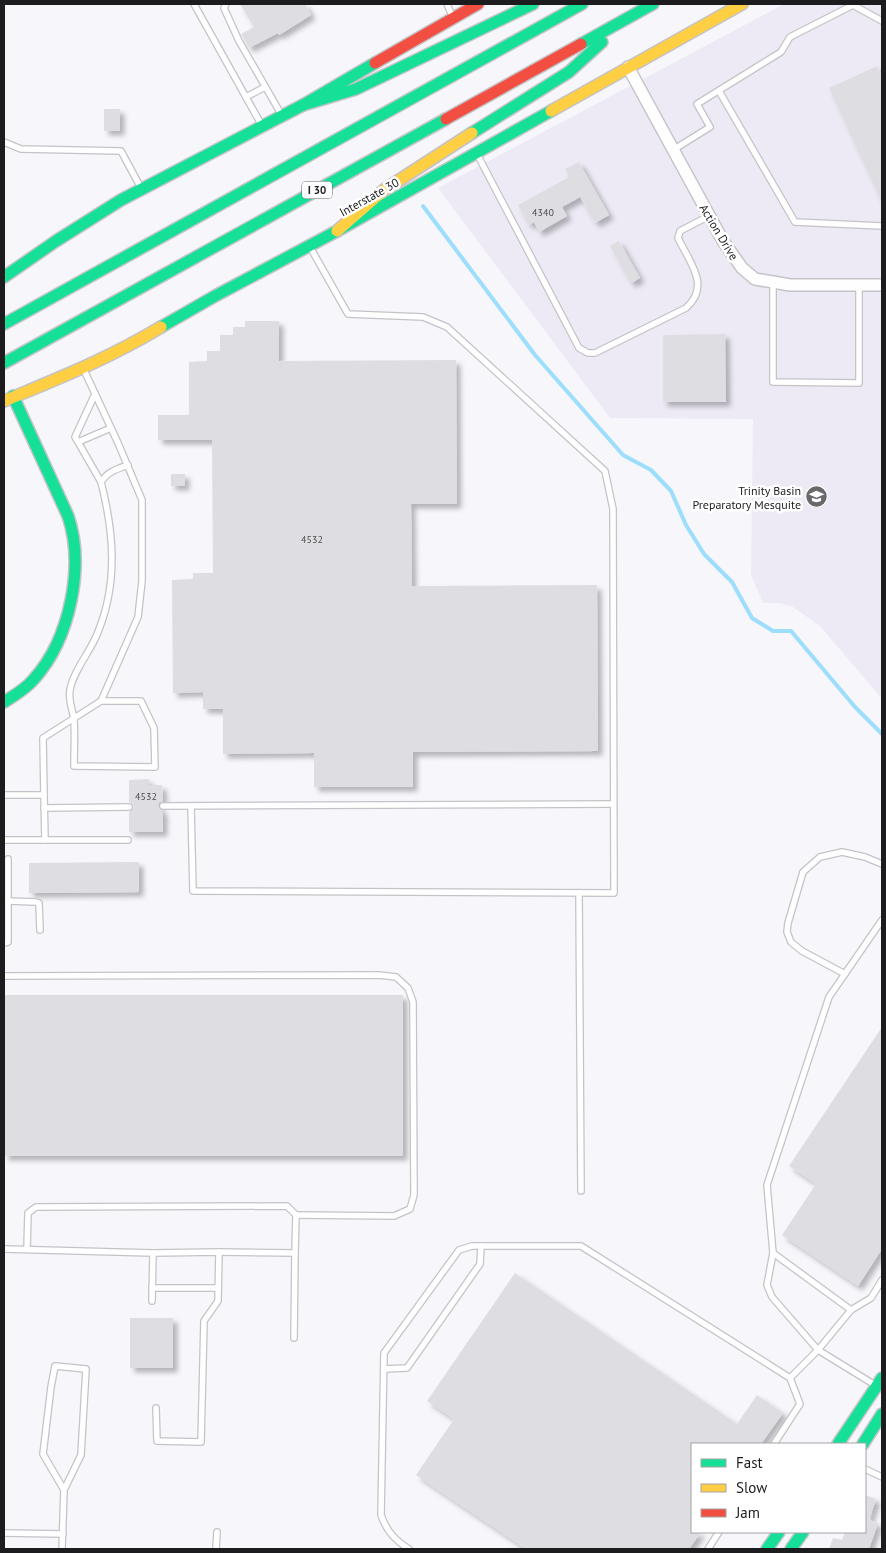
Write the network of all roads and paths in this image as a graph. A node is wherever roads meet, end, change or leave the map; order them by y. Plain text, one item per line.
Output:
1 (194, 4) edge
2 (226, 4) edge
3 (447, 4) edge
4 (478, 4) edge
5 (533, 4) edge
6 (582, 4) edge
7 (653, 4) edge
8 (742, 4) edge
9 (630, 17) junction
10 (454, 18) junction
11 (882, 21) edge
12 (628, 67) junction
13 (265, 87) junction
14 (719, 90) junction
15 (246, 97) junction
16 (303, 105) junction
17 (282, 116) junction
18 (262, 126) junction
19 (4, 142) edge
20 (673, 150) junction
21 (476, 153) junction
22 (142, 190) junction
23 (709, 216) junction
24 (882, 226) edge
25 (337, 231) junction
26 (309, 246) junction
27 (4, 277) edge
28 (773, 282) junction
29 (859, 285) junction
30 (882, 285) edge
31 (4, 324) edge
32 (4, 363) edge
33 (83, 368) junction
34 (95, 394) junction
35 (8, 399) edge
36 (111, 428) junction
37 (78, 442) junction
38 (128, 465) junction
39 (101, 482) junction
40 (32, 682) junction
41 (4, 691) edge
42 (101, 701) junction
43 (4, 702) edge
44 (74, 718) junction
45 (4, 795) edge
46 (44, 795) junction
47 (612, 804) junction
48 (162, 806) dead end
49 (192, 806) junction
50 (129, 807) dead end
51 (44, 808) junction
52 (4, 840) edge
53 (45, 840) junction
54 (128, 840) dead end
55 (8, 859) dead end
56 (882, 864) edge
57 (579, 892) junction
58 (8, 902) junction
59 (882, 920) edge
60 (40, 930) dead end
61 (4, 943) edge
62 (845, 974) junction
63 (4, 976) edge
64 (581, 1191) dead end
65 (296, 1215) junction
66 (481, 1246) junction
67 (4, 1249) edge
68 (27, 1250) junction
69 (153, 1252) junction
70 (219, 1252) junction
71 (295, 1253) junction
72 (774, 1253) junction
73 (882, 1280) edge
74 (152, 1288) junction
75 (218, 1288) junction
76 (152, 1302) dead end
77 (850, 1310) junction
78 (294, 1338) dead end
79 (818, 1350) junction
80 (384, 1369) junction
81 (790, 1378) junction
82 (880, 1382) edge
83 (156, 1408) dead end
84 (882, 1414) edge
85 (775, 1443) edge
86 (839, 1443) edge
87 (863, 1443) edge
88 (866, 1469) edge
89 (882, 1477) edge
90 (64, 1490) junction
91 (217, 1532) dead end
92 (4, 1533) edge
93 (718, 1533) edge
94 (778, 1533) edge
95 (802, 1533) edge
96 (63, 1534) junction
97 (62, 1549) edge
98 (216, 1549) edge
99 (409, 1549) edge
100 (708, 1549) edge
101 (767, 1549) edge
102 (791, 1549) edge

1 - 15 lane
2 - 13 lane
3 - 10 lane
4 - 10 main road
5 - 16 main road
6 - 31 main road
7 - 9 main road, I 30
8 - 12 main road, Interstate 30
9 - 25 main road
9 - 32 main road, I 30
10 - 16 main road
11 - 14 lane
12 - 20 street, Action Drive
12 - 21 main road, Interstate 30
13 - 15 lane
13 - 17 lane
14 - 20 lane
14 - 24 lane
15 - 18 lane
16 - 17 main road
17 - 18 main road
18 - 22 main road
19 - 22 lane
20 - 23 street, Action Drive
21 - 23 lane
21 - 25 main road, Interstate 30
22 - 27 main road
23 - 28 street, Action Drive
25 - 26 main road, Interstate 30
26 - 33 main road, Interstate 30
26 - 47 lane
28 - 29 street, Action Drive
28 - 29 lane
29 - 30 street, Action Drive
33 - 34 lane
33 - 35 main road, Interstate 30
34 - 36 lane
34 - 37 lane
35 - 40 main road
36 - 37 lane
36 - 38 lane
37 - 39 lane
38 - 39 lane
38 - 42 lane
39 - 44 lane
40 - 41 main road
40 - 43 main road
42 - 44 lane
42 - 44 lane
44 - 46 lane
45 - 46 lane
46 - 51 lane
47 - 49 lane
47 - 57 lane
48 - 49 lane
49 - 57 lane
50 - 51 lane
51 - 53 lane
52 - 53 lane
53 - 54 lane
55 - 58 lane
56 - 62 lane
57 - 64 lane
58 - 60 lane
58 - 61 lane
59 - 62 lane
62 - 72 lane
63 - 65 lane
65 - 68 lane
65 - 71 lane
66 - 80 lane
66 - 80 lane
66 - 81 lane
67 - 68 lane
68 - 69 lane
69 - 70 lane
69 - 74 lane
70 - 71 lane
70 - 75 lane
71 - 78 lane
72 - 77 lane
72 - 79 lane
73 - 77 lane
74 - 75 lane
74 - 76 lane
75 - 83 lane
77 - 79 lane
79 - 81 lane
79 - 82 lane
80 - 99 lane
81 - 85 lane
82 - 86 main road
84 - 87 main road
88 - 89 lane
90 - 90 lane
90 - 96 lane
91 - 98 lane
92 - 96 lane
93 - 100 lane
94 - 101 main road
95 - 102 main road
96 - 97 lane

